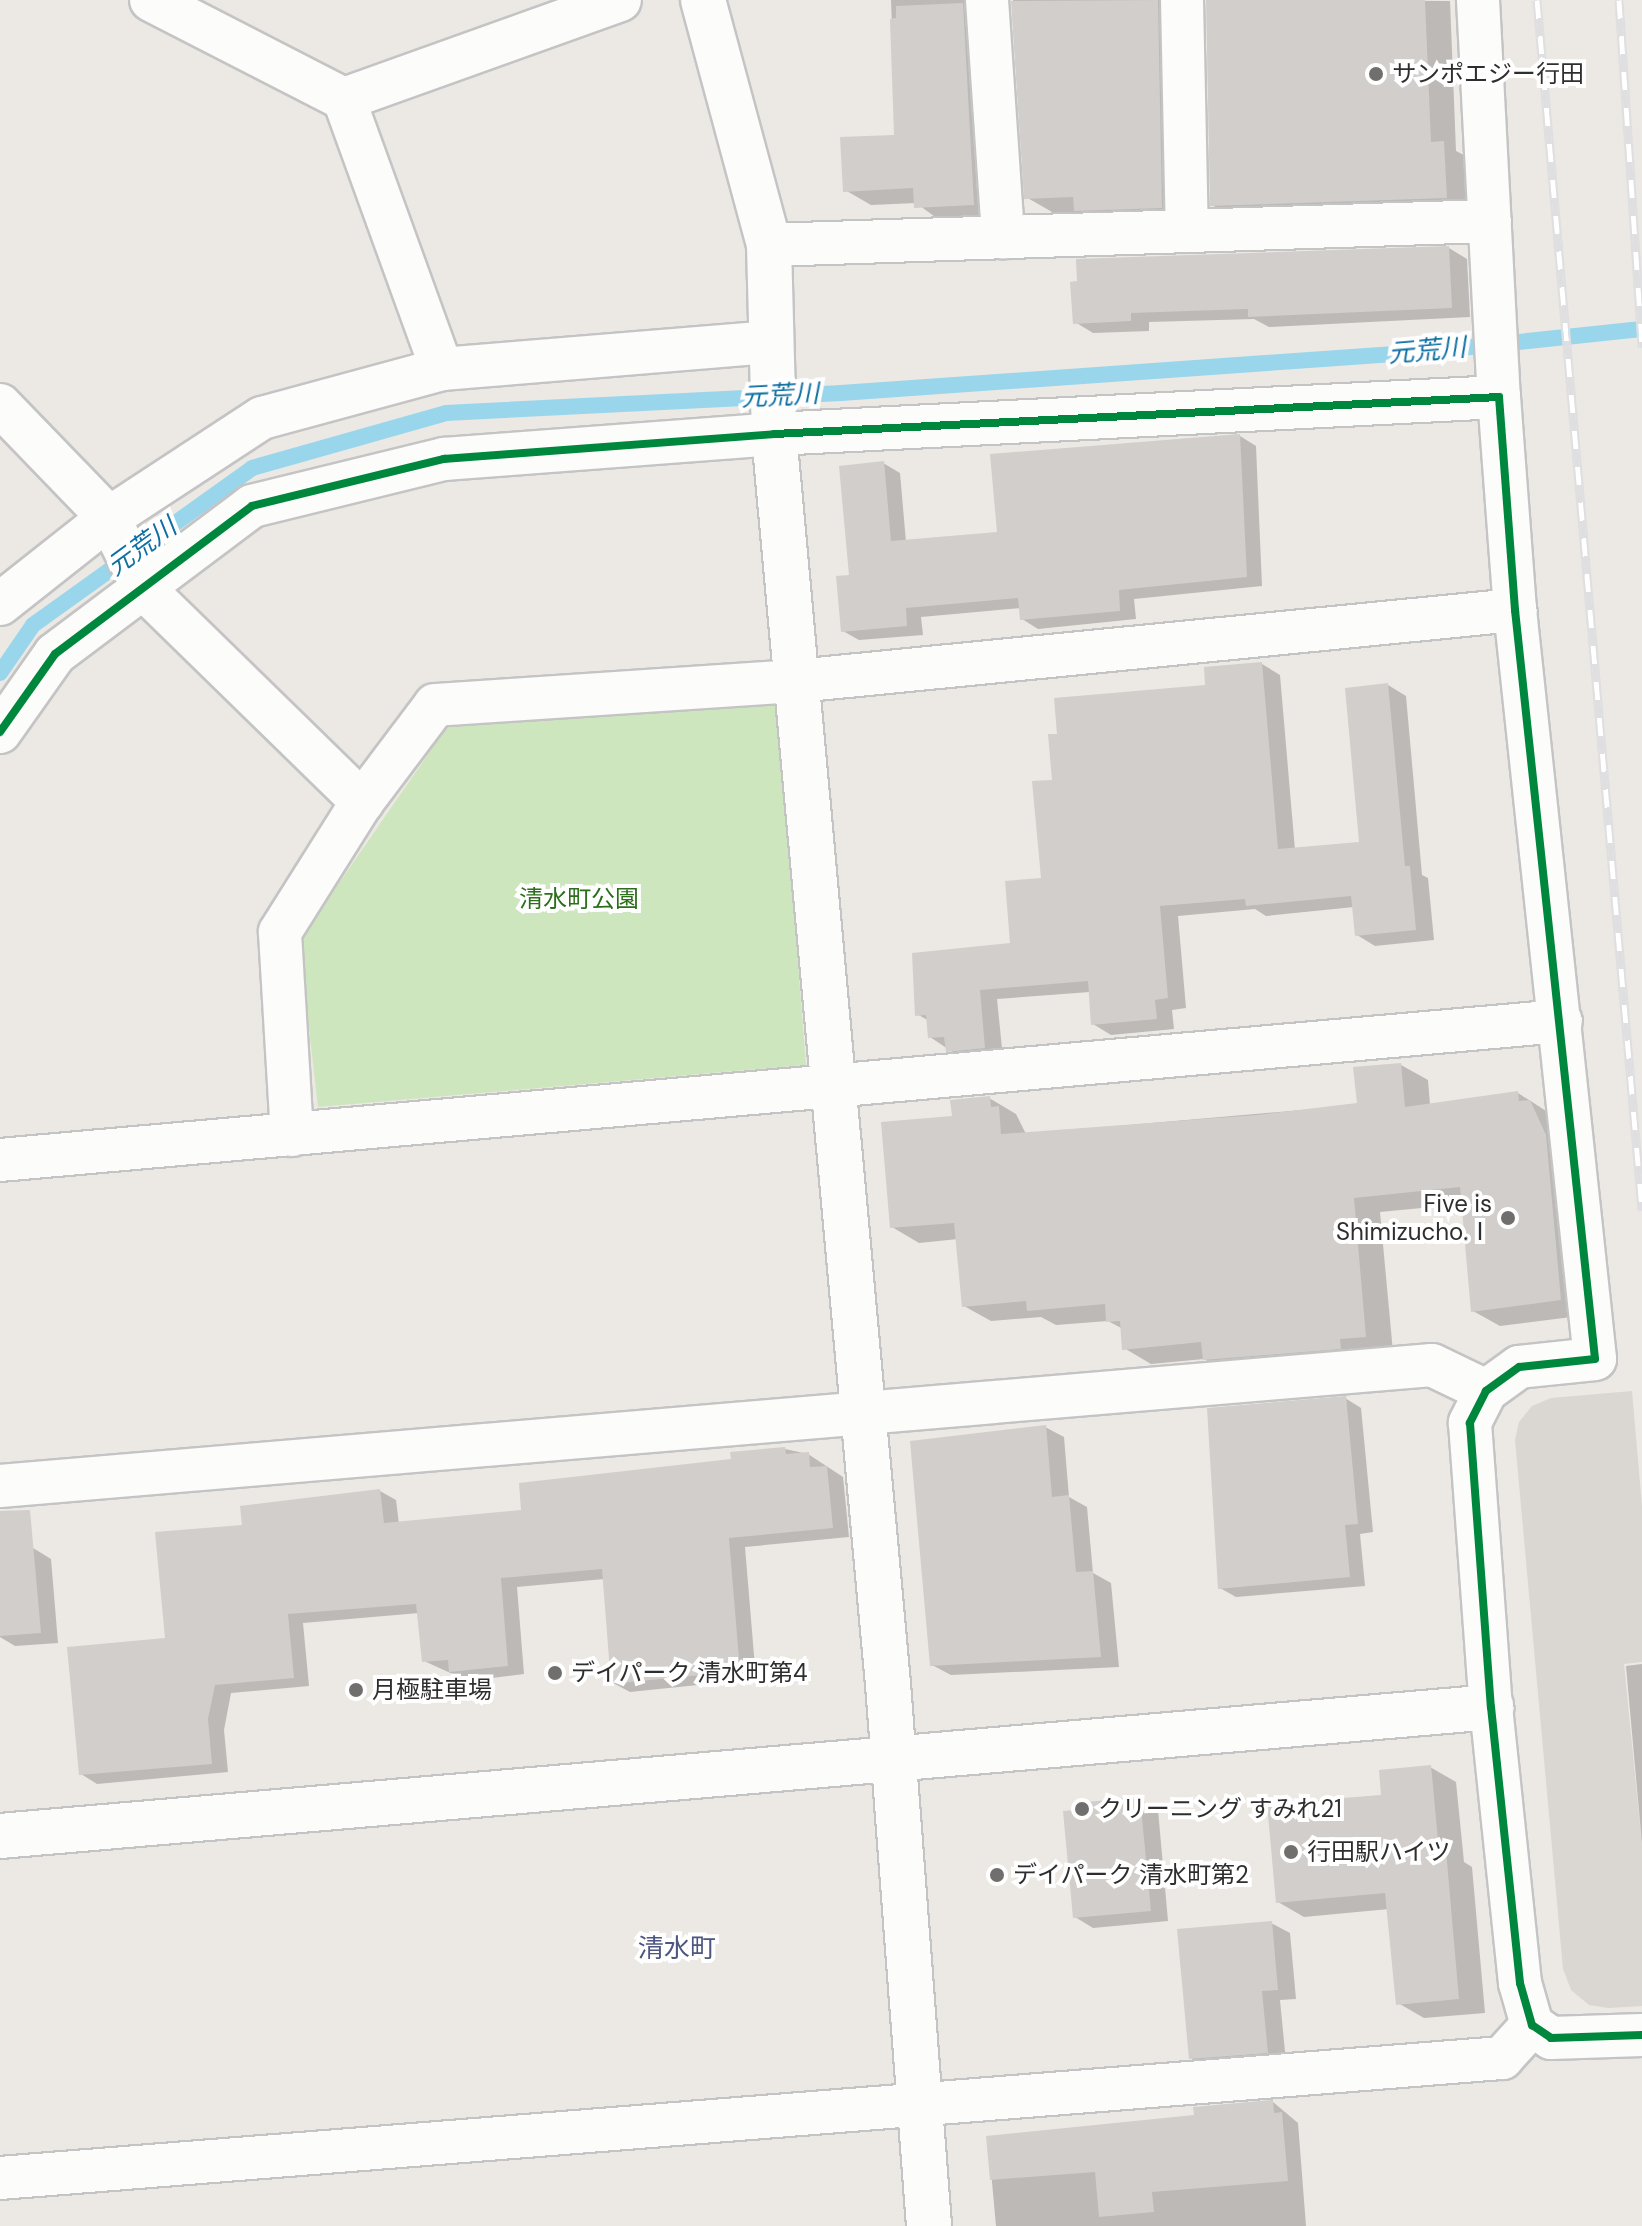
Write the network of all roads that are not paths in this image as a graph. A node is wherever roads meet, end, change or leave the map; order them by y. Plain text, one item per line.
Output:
1 (151, 0) edge
2 (620, 0) edge
3 (703, 0) edge
4 (987, 0) edge
5 (1182, 0) edge
6 (1478, 0) edge
7 (344, 99) junction
8 (1490, 221) junction
9 (1187, 231) junction
10 (1003, 237) junction
11 (769, 245) junction
12 (772, 342) junction
13 (442, 369) junction
14 (1499, 397) junction
15 (0, 405) edge
16 (774, 434) junction
17 (109, 518) junction
18 (144, 589) junction
19 (0, 604) edge
20 (1515, 610) junction
21 (797, 681) junction
22 (0, 732) edge
23 (362, 802) junction
24 (1561, 1021) junction
25 (835, 1085) junction
26 (292, 1135) junction
27 (0, 1160) edge
28 (1486, 1391) junction
29 (864, 1413) junction
30 (0, 1486) edge
31 (1491, 1707) junction
32 (894, 1760) junction
33 (0, 1836) edge
34 (1532, 2025) junction
35 (1642, 2035) edge
36 (917, 2107) junction
37 (0, 2178) edge
38 (929, 2226) edge

1 - 7 street
2 - 7 street
3 - 11 street
4 - 10 street
5 - 9 street
6 - 8 street
7 - 13 street
8 - 9 street
8 - 14 street
9 - 10 street
10 - 11 street
11 - 12 street
12 - 13 street
12 - 16 street
13 - 17 street
14 - 16 street
14 - 20 street
15 - 17 street
16 - 18 street
16 - 21 street
17 - 18 street
17 - 19 street
18 - 22 street
18 - 23 street
20 - 21 street
20 - 24 street
21 - 23 street
21 - 25 street
23 - 26 street
24 - 25 street
24 - 28 street
25 - 26 street
25 - 29 street
26 - 27 street
28 - 29 street
28 - 31 street
29 - 30 street
29 - 32 street
31 - 32 street
31 - 34 street
32 - 33 street
32 - 36 street
34 - 35 street
34 - 36 street
36 - 37 street
36 - 38 street

